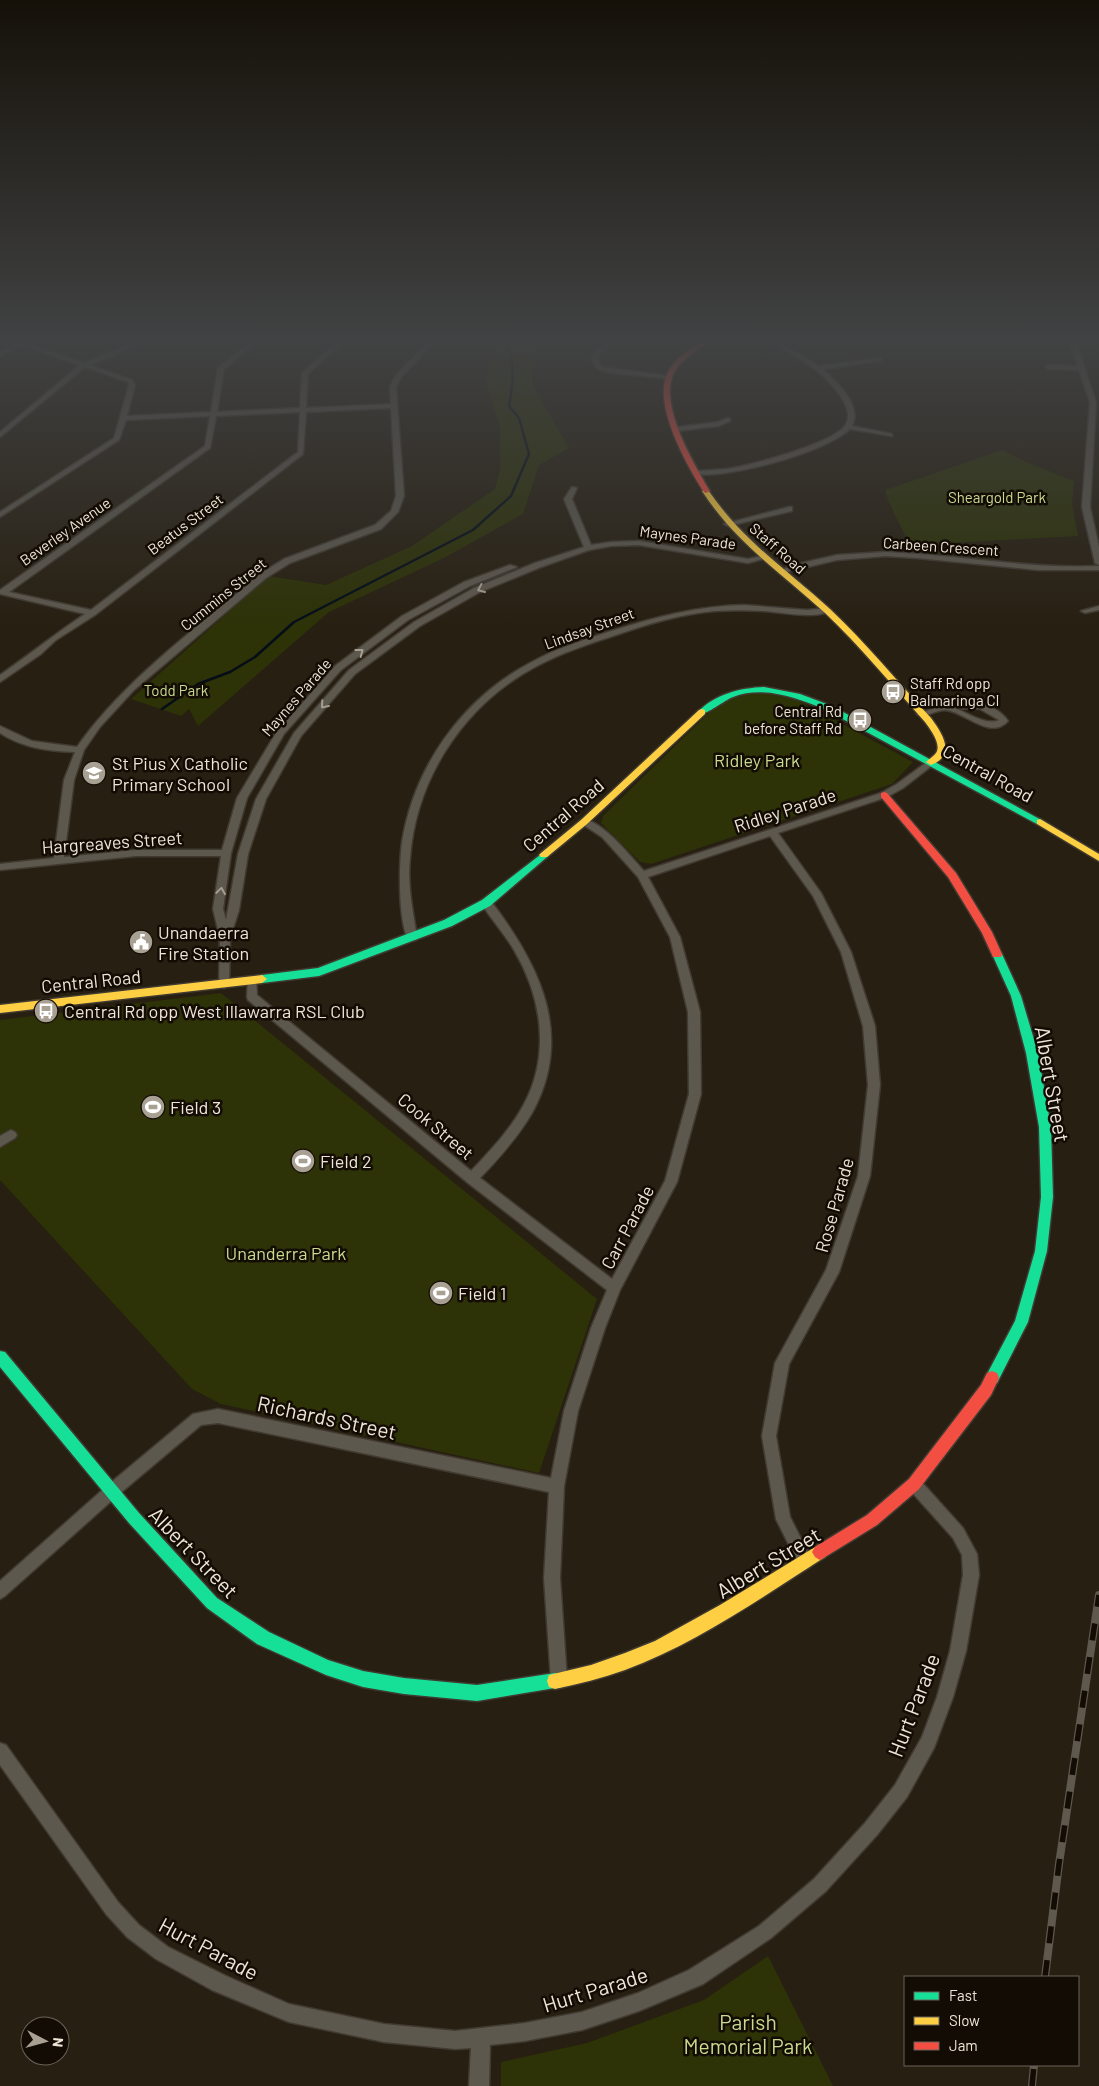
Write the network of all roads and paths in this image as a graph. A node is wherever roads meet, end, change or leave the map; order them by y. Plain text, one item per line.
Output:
1 (119, 433) edge
2 (210, 433) edge
3 (302, 433) edge
4 (397, 433) edge
5 (680, 433) edge
6 (840, 433) edge
7 (880, 433) edge
8 (1092, 433) edge
9 (890, 435) dead end
10 (695, 473) junction
11 (574, 488) dead end
12 (789, 509) dead end
13 (0, 515) edge
14 (728, 524) junction
15 (588, 548) junction
16 (576, 552) junction
17 (766, 557) junction
18 (1099, 563) edge
19 (1099, 568) edge
20 (782, 571) junction
21 (1, 592) edge
22 (1099, 608) edge
23 (827, 610) junction
24 (1085, 611) dead end
25 (92, 613) junction
26 (0, 679) edge
27 (947, 708) junction
28 (921, 714) junction
29 (0, 729) edge
30 (80, 750) junction
31 (931, 762) junction
32 (884, 795) junction
33 (584, 822) junction
34 (772, 832) junction
35 (226, 853) junction
36 (1099, 858) edge
37 (59, 860) junction
38 (0, 867) edge
39 (642, 875) junction
40 (486, 903) junction
41 (412, 937) junction
42 (225, 938) junction
43 (252, 980) junction
44 (224, 984) junction
45 (0, 1008) edge
46 (11, 1135) dead end
47 (0, 1142) edge
48 (472, 1179) junction
49 (614, 1288) junction
50 (0, 1357) edge
51 (914, 1484) junction
52 (557, 1486) junction
53 (113, 1490) junction
54 (805, 1562) junction
55 (0, 1591) edge
56 (559, 1680) junction
57 (0, 1751) edge
58 (480, 2038) junction
59 (480, 2086) edge

1 - 13 street
2 - 21 street, Beverley Avenue
3 - 25 street, Beatus Street
4 - 30 street, Cummins Street
5 - 10 street, Staff Road
6 - 10 street
7 - 9 street
8 - 18 street
10 - 14 street, Staff Road
11 - 15 street
12 - 14 street
14 - 17 street, Staff Road
15 - 16 street, Maynes Parade
15 - 17 street, Maynes Parade
35 -> 16 street, Maynes Parade
16 -> 42 street, Maynes Parade
17 - 20 street, Staff Road
19 - 20 street, Carbeen Crescent
20 - 23 street, Staff Road
21 - 25 street
22 - 24 street
23 - 28 street, Staff Road
23 - 41 street, Lindsay Street
25 - 26 street, Beatus Street
27 - 27 street
27 - 28 street
28 - 31 street, Staff Road
29 - 30 street
30 - 37 street, Cummins Street
31 - 32 street, Ridley Parade
31 - 33 street, Central Road
31 - 36 street, Central Road
32 - 34 street, Ridley Parade
32 - 51 street, Albert Street
33 - 39 street, Carr Parade
33 - 40 street, Central Road
34 - 39 street, Ridley Parade
34 - 54 street, Rose Parade
35 - 37 street, Hargreaves Street
42 -> 35 street, Maynes Parade
37 - 38 street, Hargreaves Street
39 - 49 street, Carr Parade
40 - 41 street, Central Road
40 - 48 street
41 - 43 street, Central Road
42 - 44 street, Maynes Parade
43 - 44 street, Central Road
43 - 48 street, Cook Street
44 - 45 street, Central Road
46 - 47 street
48 - 49 street, Cook Street
49 - 52 street, Carr Parade
50 - 53 street, Albert Street
51 - 54 street, Albert Street
51 - 58 street, Hurt Parade
52 - 53 street, Richards Street
52 - 56 street, Carr Parade
53 - 55 street
53 - 56 street, Albert Street
54 - 56 street, Albert Street
57 - 58 street, Hurt Parade
58 - 59 street

